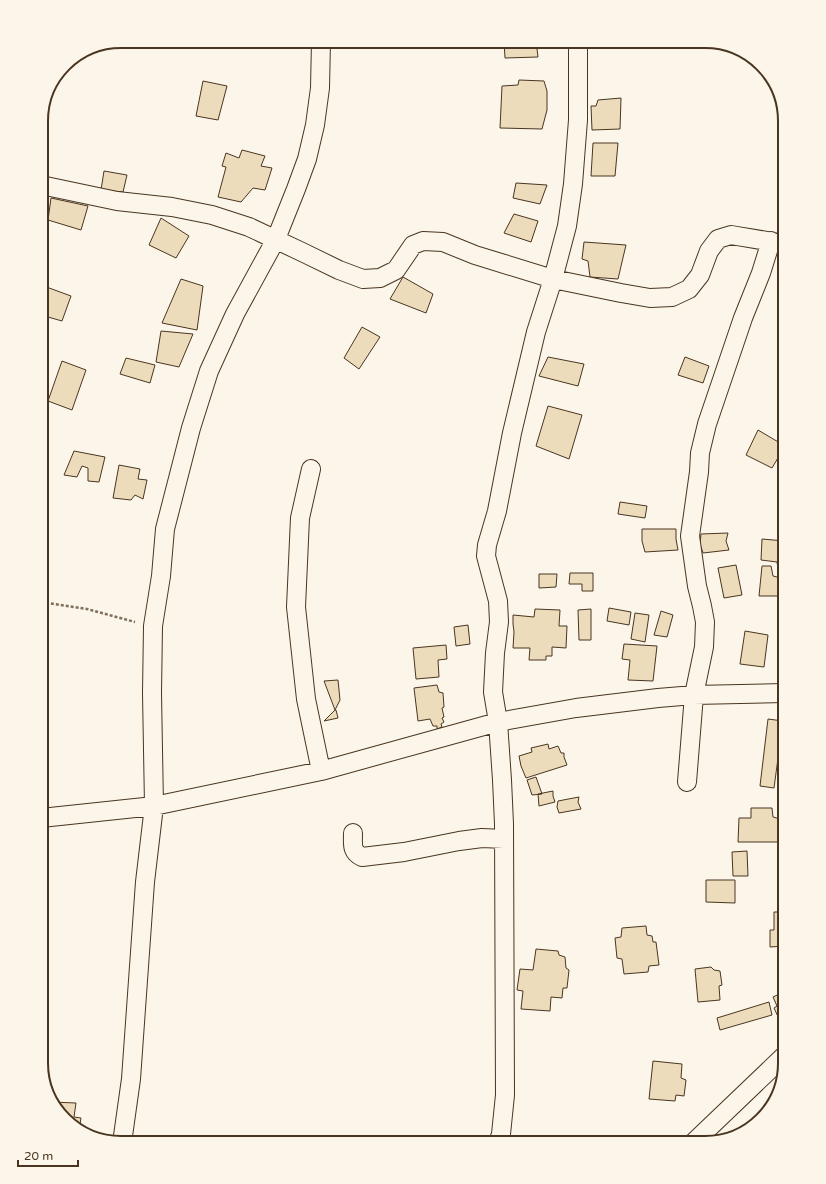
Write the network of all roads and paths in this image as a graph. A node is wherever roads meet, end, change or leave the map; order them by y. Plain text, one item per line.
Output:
1 (321, 48) edge
2 (578, 48) edge
3 (48, 186) edge
4 (276, 240) junction
5 (778, 242) edge
6 (553, 279) junction
7 (311, 470) dead end
8 (48, 603) edge
9 (153, 626) junction
10 (778, 693) edge
11 (694, 695) junction
12 (498, 722) junction
13 (321, 771) junction
14 (687, 782) dead end
15 (154, 806) junction
16 (48, 817) edge
17 (353, 833) dead end
18 (504, 839) junction
19 (778, 1062) edge
20 (123, 1136) edge
21 (500, 1136) edge
22 (700, 1136) edge

1 - 4 street
2 - 6 street
3 - 4 street
4 - 6 street
4 - 9 street
5 - 6 street
5 - 11 street
6 - 12 street
7 - 13 street
8 - 9 path
9 - 15 street
10 - 11 street
11 - 12 street
11 - 14 street
12 - 13 street
12 - 18 street
13 - 15 street
15 - 16 street
15 - 20 street
17 - 18 street
18 - 21 street
19 - 22 street

